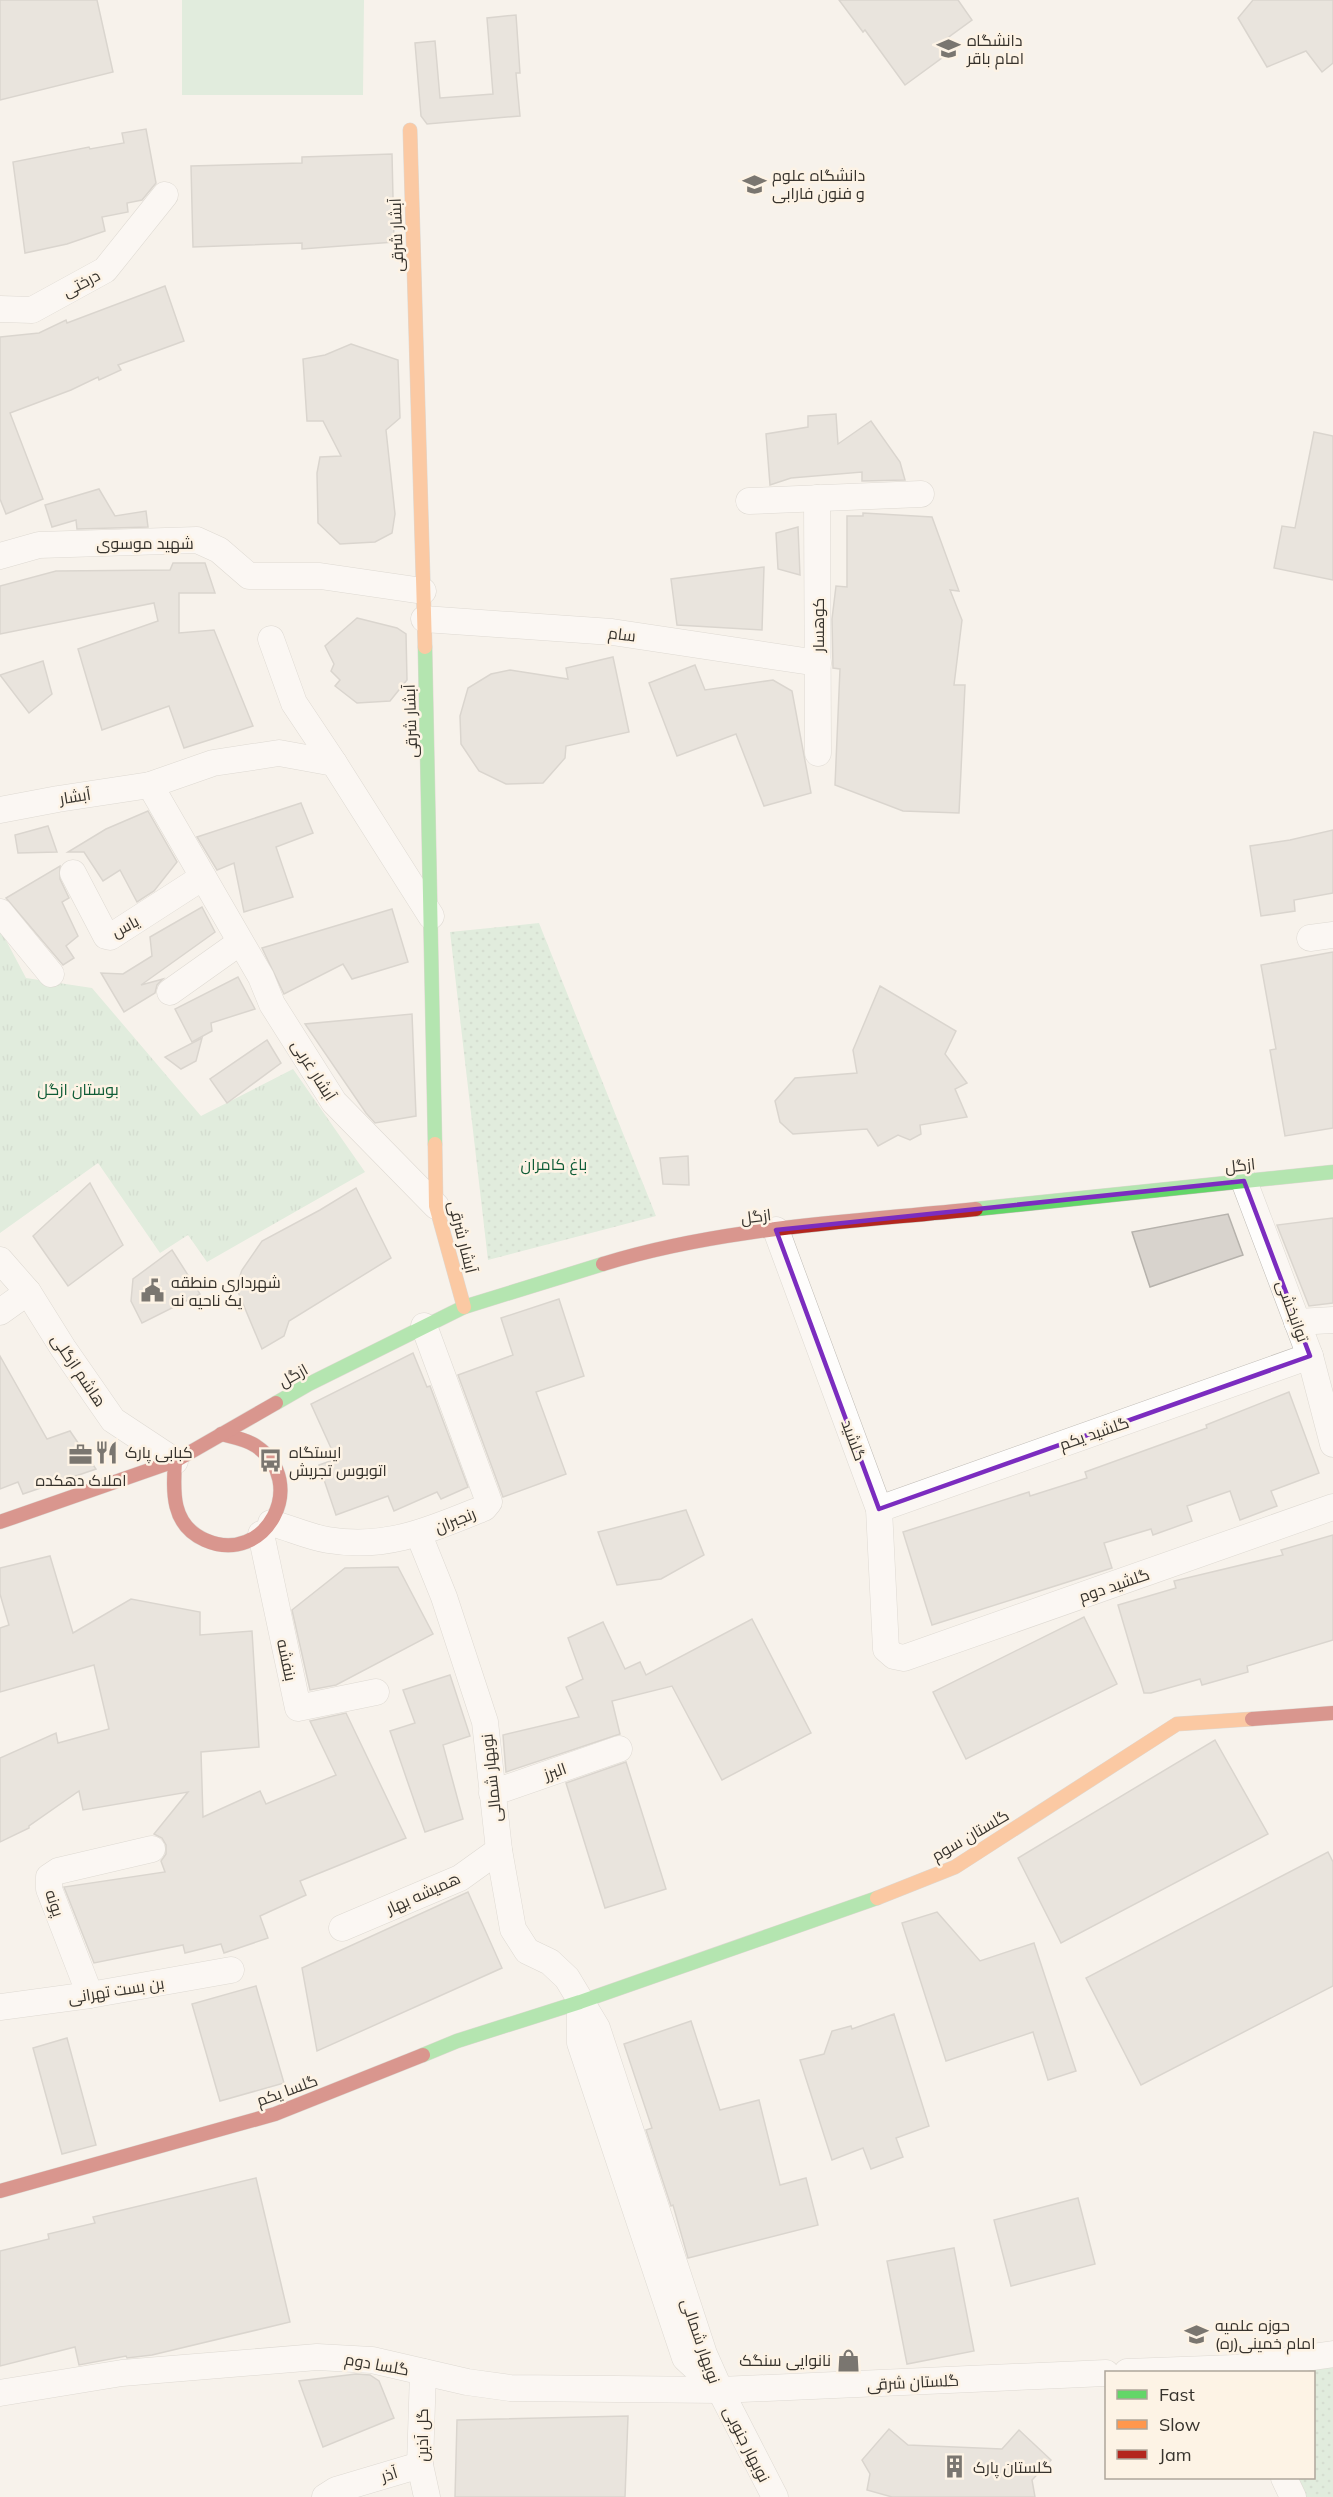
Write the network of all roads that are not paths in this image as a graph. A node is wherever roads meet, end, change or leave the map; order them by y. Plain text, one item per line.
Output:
1 (410, 130) dead end
2 (165, 195) dead end
3 (0, 309) edge
4 (921, 494) dead end
5 (817, 498) junction
6 (749, 501) dead end
7 (0, 556) edge
8 (423, 591) junction
9 (424, 619) junction
10 (271, 639) dead end
11 (818, 663) junction
12 (819, 753) dead end
13 (334, 763) junction
14 (150, 785) junction
15 (0, 810) edge
16 (73, 873) dead end
17 (203, 877) junction
18 (0, 912) edge
19 (431, 915) junction
20 (239, 943) junction
21 (51, 974) dead end
22 (170, 992) dead end
23 (1333, 1172) edge
24 (1244, 1181) junction
25 (436, 1206) junction
26 (776, 1230) junction
27 (0, 1260) edge
28 (28, 1292) junction
29 (464, 1307) junction
30 (0, 1312) edge
31 (1333, 1320) edge
32 (1297, 1323) junction
33 (424, 1326) junction
34 (1310, 1356) junction
35 (221, 1434) junction
36 (1333, 1444) edge
37 (175, 1461) junction
38 (1333, 1507) edge
39 (879, 1509) junction
40 (0, 1522) edge
41 (266, 1528) junction
42 (419, 1535) junction
43 (894, 1656) joint
44 (376, 1692) dead end
45 (1333, 1713) edge
46 (619, 1749) dead end
47 (492, 1793) junction
48 (152, 1850) dead end
49 (499, 1850) junction
50 (342, 1928) dead end
51 (231, 1970) dead end
52 (90, 1995) junction
53 (580, 2002) junction
54 (0, 2007) edge
55 (0, 2191) edge
56 (1333, 2354) edge
57 (1236, 2370) edge
58 (1200, 2371) edge
59 (423, 2372) junction
60 (1105, 2373) edge
61 (720, 2390) junction
62 (0, 2393) edge
63 (420, 2465) junction
64 (1284, 2479) edge
65 (325, 2497) edge
66 (427, 2497) edge
67 (775, 2497) edge
68 (1293, 2497) edge

1 - 8 street, آبشار شرقی
2 - 3 street, درختی
4 - 5 street
5 - 6 street
5 - 11 street, کوهسار
7 - 8 street, شهید موسوی
8 - 9 street, آبشار شرقی
9 - 11 street, سام
9 - 19 street, آبشار شرقی
10 - 13 street
11 - 12 street, کوهسار
13 - 14 street, آبشار
13 - 19 street
14 - 15 street, آبشار
14 - 17 street
16 - 17 street, یاس
17 - 20 street, آبشار غربی
18 - 21 street
19 - 25 street, آبشار شرقی
20 - 22 street
20 - 25 street, آبشار غربی
23 - 24 street, ازگل
24 - 26 street, ازگل
24 - 32 street, توانبخشی
25 - 29 street, آبشار شرقی
26 - 29 street, ازگل
26 - 39 street, گلشید
27 - 28 street, هاشم ازگلی
28 - 30 street
28 - 37 street, هاشم ازگلی
29 - 33 street, ازگل
31 - 32 street
32 - 34 street, توانبخشی
33 - 35 street, ازگل
33 - 42 street, رنجبران
34 - 36 street, توانبخشی
34 - 39 street, گلشيد يكم
35 - 37 street
35 - 41 street
37 - 40 street
37 - 41 street
38 - 43 street, گلشيد دوم
39 - 43 street, گلشید
41 - 42 street, رنجبران
41 - 44 street, بنفشه
42 - 47 street, نوبهار شمالی
45 - 53 street, گلستان سوم
46 - 47 street, البرز
47 - 49 street, نوبهار شمالی
48 - 52 street, پونه
49 - 50 street, همیشه بهار
49 - 53 street, نوبهار شمالی
51 - 52 street, بن بست تهرانی
52 - 54 street, بن بست تهرانی
53 - 55 street, گلسا يكم
53 - 61 street, نوبهار شمالی
56 - 57 street
57 - 58 street
59 - 61 street, گلسا دوم
59 - 62 street, گلسا دوم
59 - 63 street, گل آذین
60 - 61 street, گلستان شرقی
61 - 67 street, نوبهار جنوبی
63 - 65 street, آذر
63 - 66 street, گل آذین
64 - 68 street

